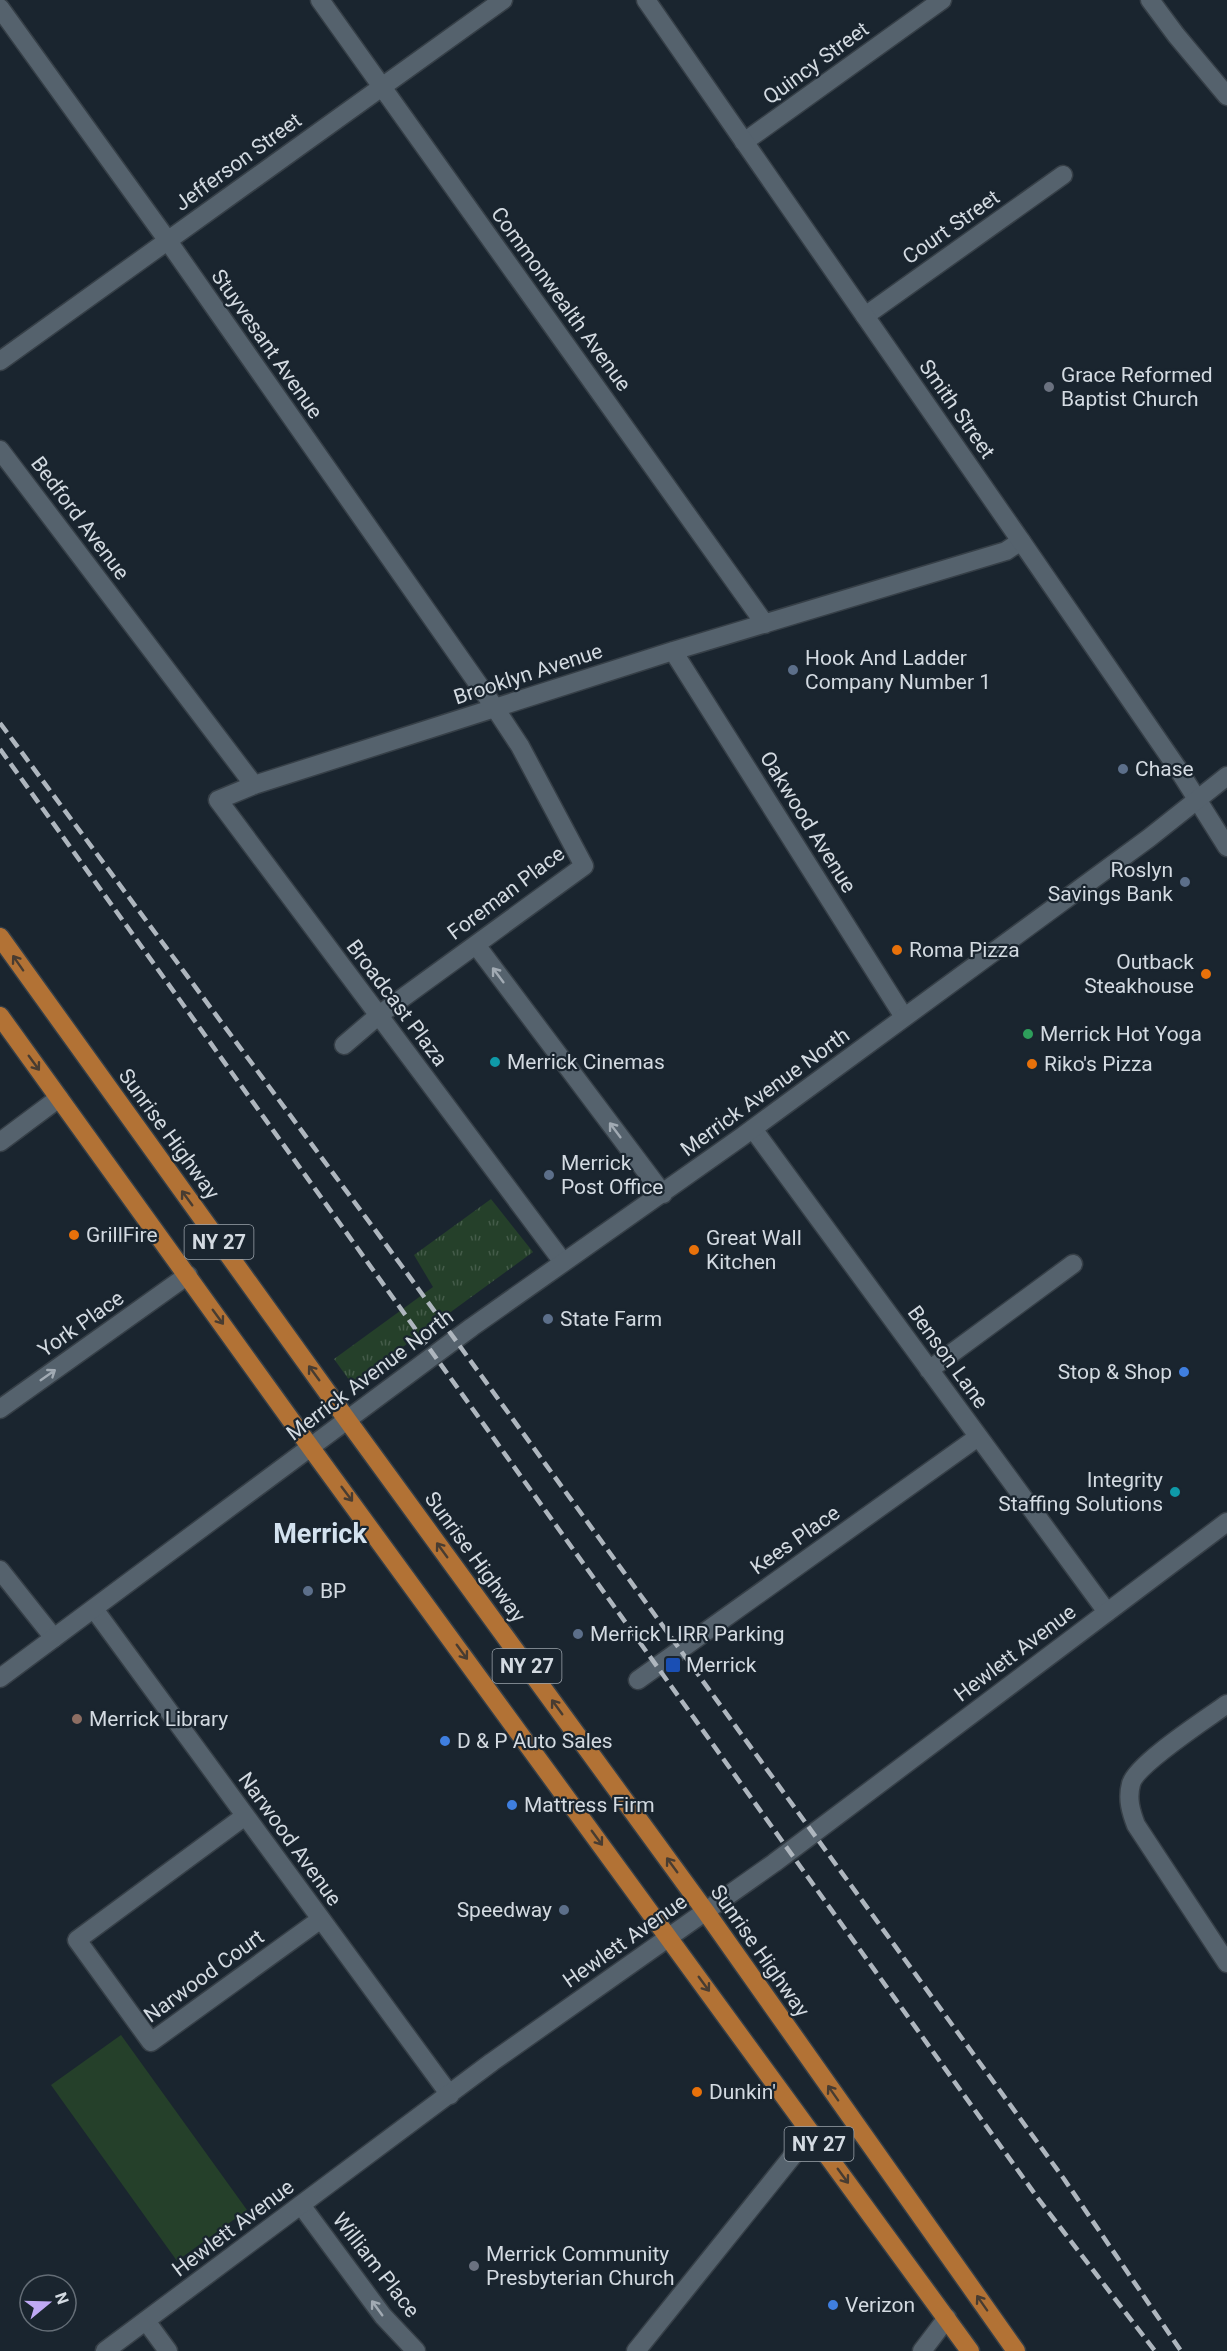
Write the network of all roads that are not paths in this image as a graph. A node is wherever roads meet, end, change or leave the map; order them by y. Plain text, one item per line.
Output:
1 (320, 0) edge
2 (503, 0) edge
3 (646, 0) edge
4 (942, 0) edge
5 (1150, 0) edge
6 (0, 8) edge
7 (382, 87) junction
8 (1227, 96) edge
9 (744, 142) junction
10 (1063, 175) dead end
11 (168, 241) junction
12 (866, 316) junction
13 (0, 361) edge
14 (0, 450) edge
15 (1021, 541) junction
16 (765, 624) junction
17 (674, 651) junction
18 (495, 708) junction
19 (1227, 776) edge
20 (254, 785) junction
21 (1196, 800) junction
22 (1227, 847) edge
23 (0, 937) edge
24 (476, 945) junction
25 (379, 1015) junction
26 (0, 1016) edge
27 (904, 1017) junction
28 (344, 1045) dead end
29 (59, 1098) junction
30 (753, 1129) junction
31 (0, 1142) edge
32 (663, 1194) junction
33 (563, 1262) junction
34 (1073, 1264) dead end
35 (188, 1275) junction
36 (929, 1370) junction
37 (0, 1409) edge
38 (348, 1421) junction
39 (978, 1437) junction
40 (311, 1448) junction
41 (1227, 1522) edge
42 (0, 1570) edge
43 (94, 1609) junction
44 (1107, 1612) junction
45 (54, 1638) junction
46 (0, 1678) edge
47 (639, 1680) dead end
48 (1227, 1704) edge
49 (245, 1816) junction
50 (706, 1912) junction
51 (321, 1919) junction
52 (670, 1937) junction
53 (1227, 1963) edge
54 (450, 2095) junction
55 (811, 2133) junction
56 (302, 2205) junction
57 (947, 2318) junction
58 (146, 2321) junction
59 (105, 2351) edge
60 (168, 2351) edge
61 (416, 2351) edge
62 (636, 2351) edge
63 (922, 2351) edge
64 (970, 2351) edge
65 (1016, 2351) edge

1 - 7 street, Commonwealth Avenue
2 - 7 street, Jefferson Street
3 - 9 street, Smith Street
4 - 9 street, Quincy Street
5 - 8 street
6 - 11 street, Stuyvesant Avenue
7 - 11 street, Jefferson Street
7 - 16 street, Commonwealth Avenue
9 - 12 street, Smith Street
10 - 12 street, Court Street
11 - 13 street, Jefferson Street
11 - 18 street, Stuyvesant Avenue
12 - 15 street, Smith Street
14 - 20 street, Bedford Avenue
15 - 16 street, Brooklyn Avenue
15 - 21 street, Smith Street
16 - 17 street, Brooklyn Avenue
17 - 18 street, Brooklyn Avenue
17 - 27 street, Oakwood Avenue
18 - 20 street, Brooklyn Avenue
18 - 24 street, Foreman Place
19 - 21 street, Merrick Avenue North
20 - 25 street, Broadcast Plaza
21 - 22 street, Smith Street
21 - 27 street, Merrick Avenue North
38 -> 23 highway, Sunrise Highway / NY 27
24 - 25 street, Foreman Place
32 -> 24 street
25 - 28 street, Foreman Place
25 - 33 street, Broadcast Plaza
26 -> 29 highway, NY 27
27 - 30 street, Merrick Avenue North
29 - 31 street
29 - 35 highway, NY 27
30 - 32 street, Merrick Avenue North
30 - 36 street, Benson Lane
32 - 33 street, Merrick Avenue North
33 - 38 street, Merrick Avenue North
34 - 36 street
37 -> 35 street, York Place
35 -> 40 highway, NY 27
36 - 39 street, Benson Lane
38 - 40 street, Merrick Avenue North
50 -> 38 highway, Sunrise Highway / NY 27
39 - 44 street, Benson Lane
39 - 47 street, Kees Place
40 - 43 street, Merrick Avenue North
40 -> 52 highway, NY 27
41 - 44 street, Hewlett Avenue
42 - 45 street
43 - 45 street, Merrick Avenue North
43 - 49 street, Narwood Avenue
44 - 50 street, Hewlett Avenue
45 - 46 street, Merrick Avenue North
48 - 53 street
49 - 51 street, Narwood Avenue
49 - 51 street, Narwood Court
50 - 52 street, Hewlett Avenue
65 -> 50 highway, Sunrise Highway / NY 27
51 - 54 street, Narwood Avenue
52 - 54 street, Hewlett Avenue
52 -> 55 highway, NY 27
54 - 56 street, Hewlett Avenue
55 -> 57 highway, NY 27
55 - 62 street
56 - 58 street, Hewlett Avenue
61 -> 56 street, William Place
57 - 63 street
57 - 64 highway, NY 27
58 - 59 street, Hewlett Avenue
58 - 60 street

